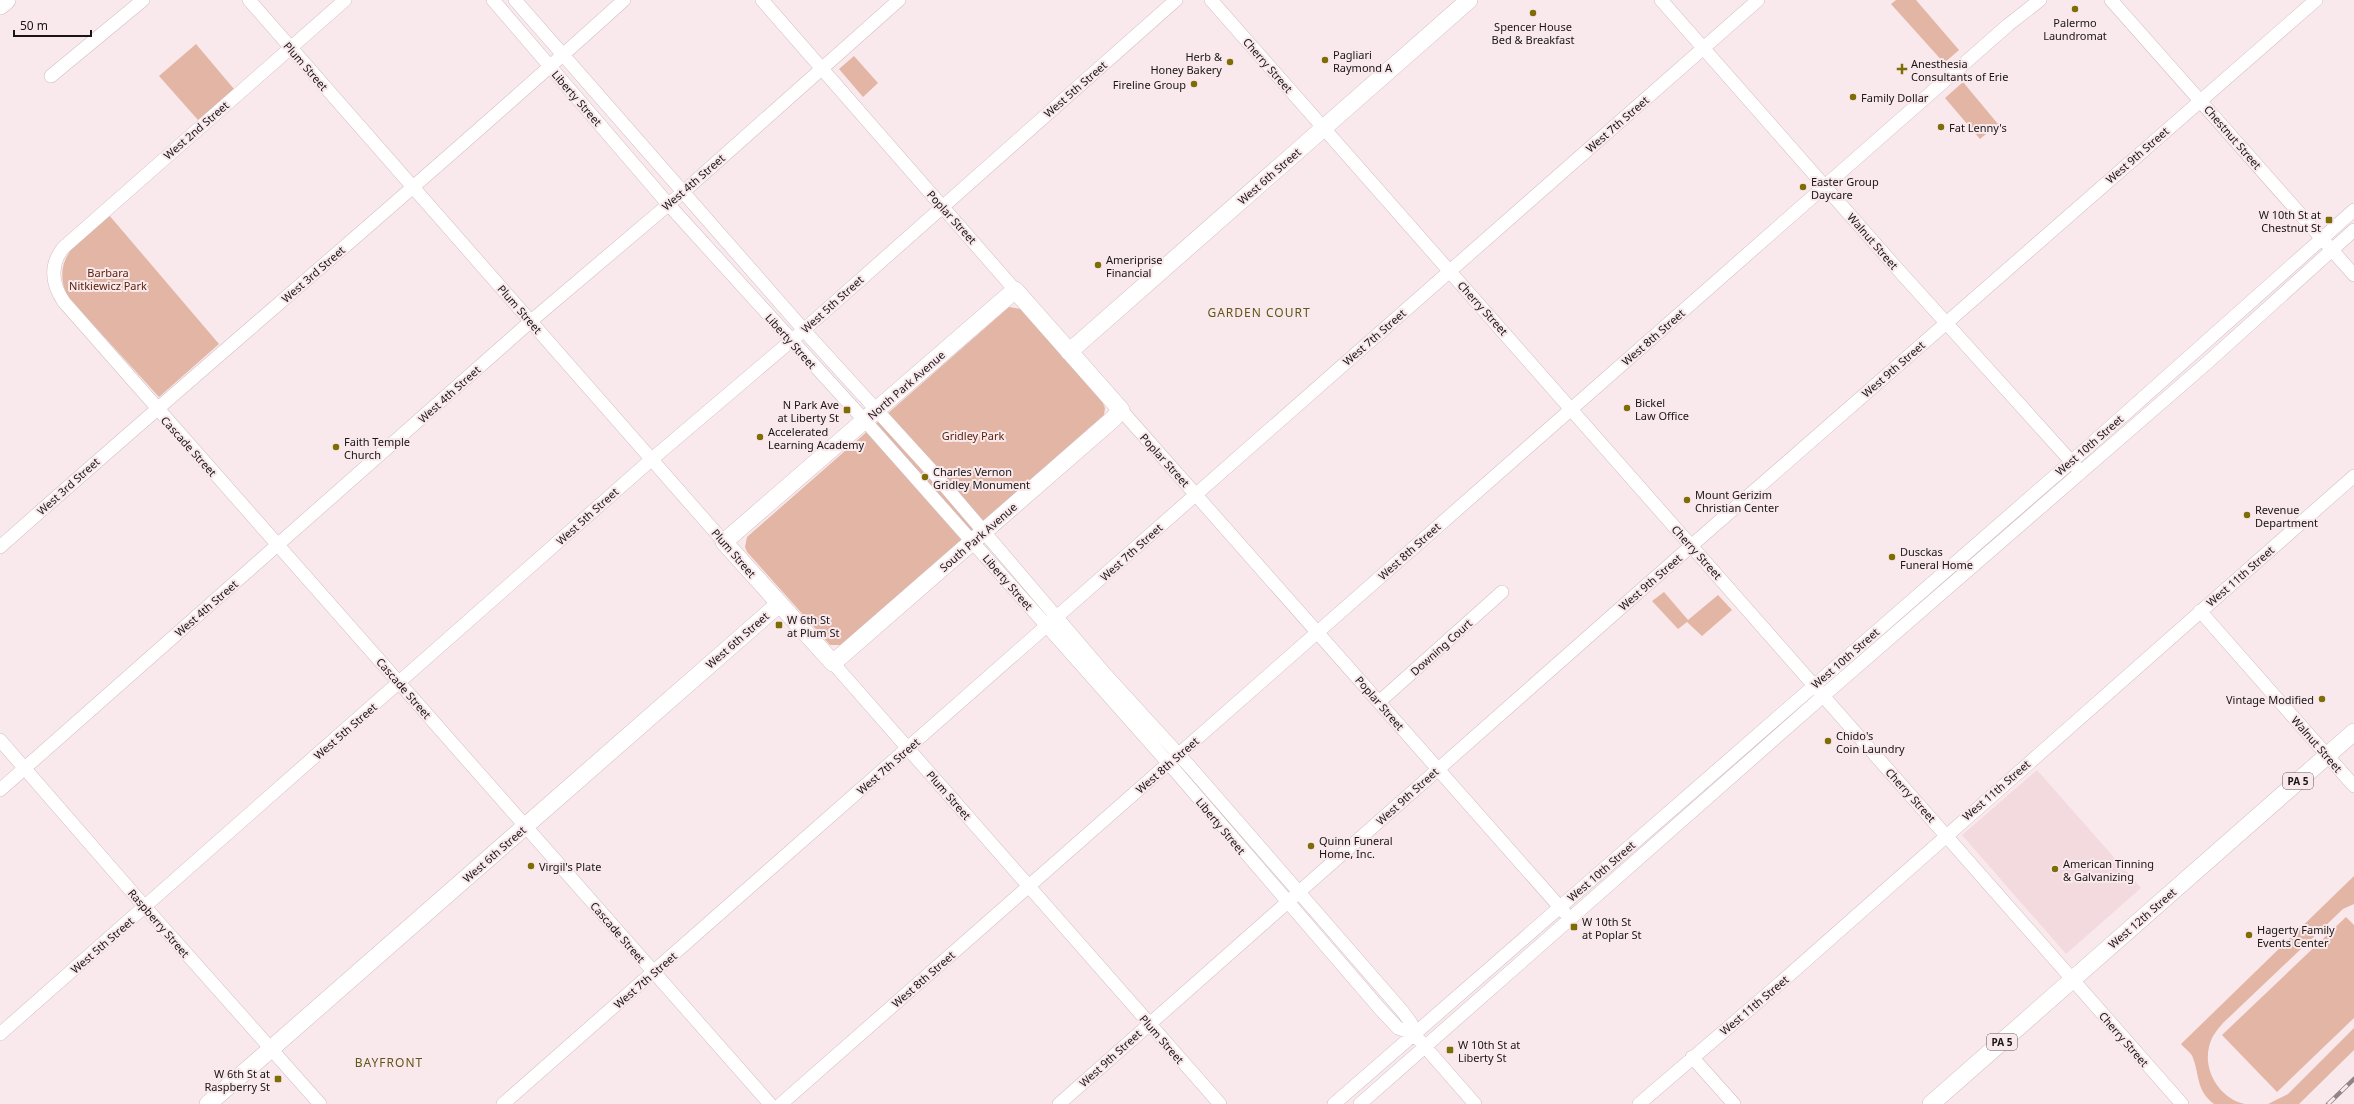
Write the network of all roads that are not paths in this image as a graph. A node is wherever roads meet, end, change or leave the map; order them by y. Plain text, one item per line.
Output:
1 (6, 0) edge
2 (143, 0) edge
3 (249, 0) edge
4 (345, 0) edge
5 (493, 0) edge
6 (515, 0) edge
7 (624, 0) edge
8 (762, 0) edge
9 (899, 0) edge
10 (1176, 0) edge
11 (1211, 0) edge
12 (1469, 0) edge
13 (1661, 0) edge
14 (1758, 0) edge
15 (2040, 0) edge
16 (2111, 0) edge
17 (2316, 0) edge
18 (0, 5) edge
19 (291, 47) junction
20 (1703, 48) junction
21 (563, 56) junction
22 (551, 66) junction
23 (821, 68) junction
24 (51, 76) dead end
25 (2201, 101) junction
26 (1323, 128) junction
27 (1825, 186) junction
28 (413, 188) junction
29 (682, 193) junction
30 (668, 204) junction
31 (942, 206) junction
32 (2354, 210) edge
33 (2354, 230) edge
34 (2322, 238) junction
35 (2332, 250) junction
36 (53, 265) joint
37 (1450, 271) junction
38 (2354, 275) edge
39 (1015, 290) junction
40 (531, 321) junction
41 (1946, 322) junction
42 (803, 330) junction
43 (791, 341) junction
44 (2197, 351) junction
45 (1069, 352) junction
46 (2208, 362) junction
47 (1571, 408) junction
48 (156, 409) junction
49 (877, 410) junction
50 (1121, 410) junction
51 (864, 421) junction
52 (652, 459) junction
53 (2071, 462) junction
54 (2081, 473) junction
55 (2354, 476) edge
56 (1196, 494) junction
57 (978, 537) junction
58 (724, 542) junction
59 (278, 545) junction
60 (1692, 546) junction
61 (0, 547) edge
62 (1941, 574) junction
63 (1951, 584) junction
64 (1502, 592) dead end
65 (779, 604) junction
66 (2200, 611) junction
67 (1057, 616) junction
68 (1046, 626) junction
69 (1318, 632) junction
70 (833, 663) junction
71 (400, 683) junction
72 (1813, 685) junction
73 (1823, 696) junction
74 (1379, 702) junction
75 (2354, 732) edge
76 (0, 740) edge
77 (908, 749) junction
78 (1179, 754) junction
79 (2327, 756) junction
80 (1168, 763) junction
81 (24, 768) junction
82 (1438, 768) junction
83 (2354, 786) edge
84 (0, 790) edge
85 (1687, 795) junction
86 (1697, 807) junction
87 (525, 826) junction
88 (1946, 834) junction
89 (1028, 886) junction
90 (1299, 894) junction
91 (1288, 903) junction
92 (145, 907) junction
93 (1559, 907) junction
94 (1570, 919) junction
95 (654, 972) junction
96 (2072, 979) junction
97 (1149, 1024) junction
98 (1413, 1033) junction
99 (0, 1034) edge
100 (1425, 1047) junction
101 (271, 1048) junction
102 (1692, 1057) junction
103 (208, 1104) edge
104 (320, 1104) edge
105 (503, 1104) edge
106 (770, 1104) edge
107 (781, 1104) edge
108 (1059, 1104) edge
109 (1220, 1104) edge
110 (1334, 1104) edge
111 (1360, 1104) edge
112 (1475, 1104) edge
113 (1639, 1104) edge
114 (1734, 1104) edge
115 (1931, 1104) edge
116 (2182, 1104) edge

1 - 18 highway
2 - 24 street
3 - 19 street, Plum Street
4 - 19 street, West 2nd Street
5 - 22 street, Liberty Street
6 - 21 street, Liberty Street
7 - 21 street, West 3rd Street
8 - 23 street, Poplar Street
9 - 23 street, West 4th Street
10 - 31 street, West 5th Street
11 - 26 street, Cherry Street
12 - 26 main road, West 6th Street
13 - 20 street, Walnut Street
14 - 20 street, West 7th Street
15 - 27 street, West 8th Street
16 - 25 street, Chestnut Street
17 - 25 street, West 9th Street
19 - 28 street, Plum Street
19 - 36 street, West 2nd Street
20 - 27 street, Walnut Street
20 - 37 street, West 7th Street
21 - 22 street, West 3rd Street
21 - 29 street, Liberty Street
22 - 28 street, West 3rd Street
22 - 30 street, Liberty Street
23 - 29 street, West 4th Street
23 - 31 street, Poplar Street
25 - 34 street, Chestnut Street
25 - 41 street, West 9th Street
26 - 37 street, Cherry Street
26 - 45 main road, West 6th Street
27 - 41 street, Walnut Street
27 - 47 street, West 8th Street
28 - 40 street, Plum Street
28 - 48 street, West 3rd Street
29 - 30 street, West 4th Street
29 - 42 street, Liberty Street
30 - 40 street, West 4th Street
30 - 43 street, Liberty Street
31 - 39 street, Poplar Street
31 - 42 street, West 5th Street
32 - 34 street, West 10th Street
33 - 35 street, West 10th Street
34 - 35 street, Chestnut Street
34 - 44 street, West 10th Street
35 - 38 street, Chestnut Street
35 - 46 street, West 10th Street
36 - 48 street, Cascade Street
37 - 47 street, Cherry Street
37 - 56 street, West 7th Street
39 - 45 main road, Poplar Street
39 - 49 main road, North Park Avenue
40 - 52 street, Plum Street
40 - 59 street, West 4th Street
41 - 53 street, Walnut Street
41 - 60 street, West 9th Street
42 - 43 street, West 5th Street
42 - 49 street, Liberty Street
43 - 51 street, Liberty Street
43 - 52 street, West 5th Street
44 - 46 street
44 - 53 street, West 10th Street
45 - 50 main road, Poplar Street
46 - 54 street, West 10th Street
47 - 60 street, Cherry Street
47 - 69 street, West 8th Street
48 - 59 street, Cascade Street
48 - 61 street, West 3rd Street
49 - 51 main road, North Park Avenue
49 - 57 street, Liberty Street
50 - 56 street, Poplar Street
50 - 57 main road, South Park Avenue
51 - 57 street, Liberty Street
51 - 58 main road, North Park Avenue
52 - 58 street, Plum Street
52 - 71 street, West 5th Street
53 - 54 street, Walnut Street
53 - 62 street, West 10th Street
54 - 63 street, West 10th Street
55 - 66 street, West 11th Street
56 - 67 street, West 7th Street
56 - 69 street, Poplar Street
57 - 67 street, Liberty Street
57 - 68 street, Liberty Street
57 - 70 main road, South Park Avenue
58 - 65 main road, Plum Street
59 - 71 street, Cascade Street
59 - 81 street, West 4th Street
60 - 72 street, Cherry Street
60 - 82 street, West 9th Street
62 - 63 street
62 - 72 street, West 10th Street
63 - 73 street, West 10th Street
64 - 74 street, Downing Court
65 - 70 main road, Plum Street
65 - 87 main road, West 6th Street
66 - 79 street, Walnut Street
66 - 88 street, West 11th Street
67 - 68 street, West 7th Street
67 - 78 street, Liberty Street
68 - 77 street, West 7th Street
68 - 80 street, Liberty Street
69 - 74 street, Poplar Street
69 - 78 street, West 8th Street
70 - 77 street, Plum Street
71 - 87 street, Cascade Street
71 - 92 street, West 5th Street
72 - 73 street, Cherry Street
72 - 85 street, West 10th Street
73 - 86 street, West 10th Street
73 - 88 street, Cherry Street
74 - 82 street, Poplar Street
75 - 79 main road, West 12th Street / PA 5
76 - 81 street, Raspberry Street
77 - 89 street, Plum Street
77 - 95 street, West 7th Street
78 - 80 street, West 8th Street
78 - 90 street, Liberty Street
79 - 83 street, Walnut Street
79 - 96 main road, West 12th Street / PA 5
80 - 89 street, West 8th Street
80 - 91 street, Liberty Street
81 - 84 street, West 4th Street
81 - 92 street, Raspberry Street
82 - 90 street, West 9th Street
82 - 93 street, Poplar Street
85 - 86 street
85 - 93 street, West 10th Street
86 - 94 street, West 10th Street
87 - 95 street, Cascade Street
87 - 101 main road, West 6th Street
88 - 96 street, Cherry Street
88 - 102 street, West 11th Street
89 - 97 street, Plum Street
89 - 107 street, West 8th Street
90 - 91 street, West 9th Street
90 - 98 street, Liberty Street
91 - 97 street, West 9th Street
91 - 98 street, Liberty Street
92 - 99 street, West 5th Street
92 - 101 street, Raspberry Street
93 - 94 street, Poplar Street
93 - 98 street, West 10th Street
94 - 100 street, West 10th Street
95 - 105 street, West 7th Street
95 - 106 street, Cascade Street
96 - 115 main road, West 12th Street / PA 5
96 - 116 street, Cherry Street
97 - 108 street, West 9th Street
97 - 109 street, Plum Street
98 - 100 street, Liberty Street
98 - 110 street, West 10th Street
100 - 111 street, West 10th Street
100 - 112 street, Liberty Street
101 - 103 main road, West 6th Street
101 - 104 street, Raspberry Street
102 - 113 street, West 11th Street
102 - 114 street

